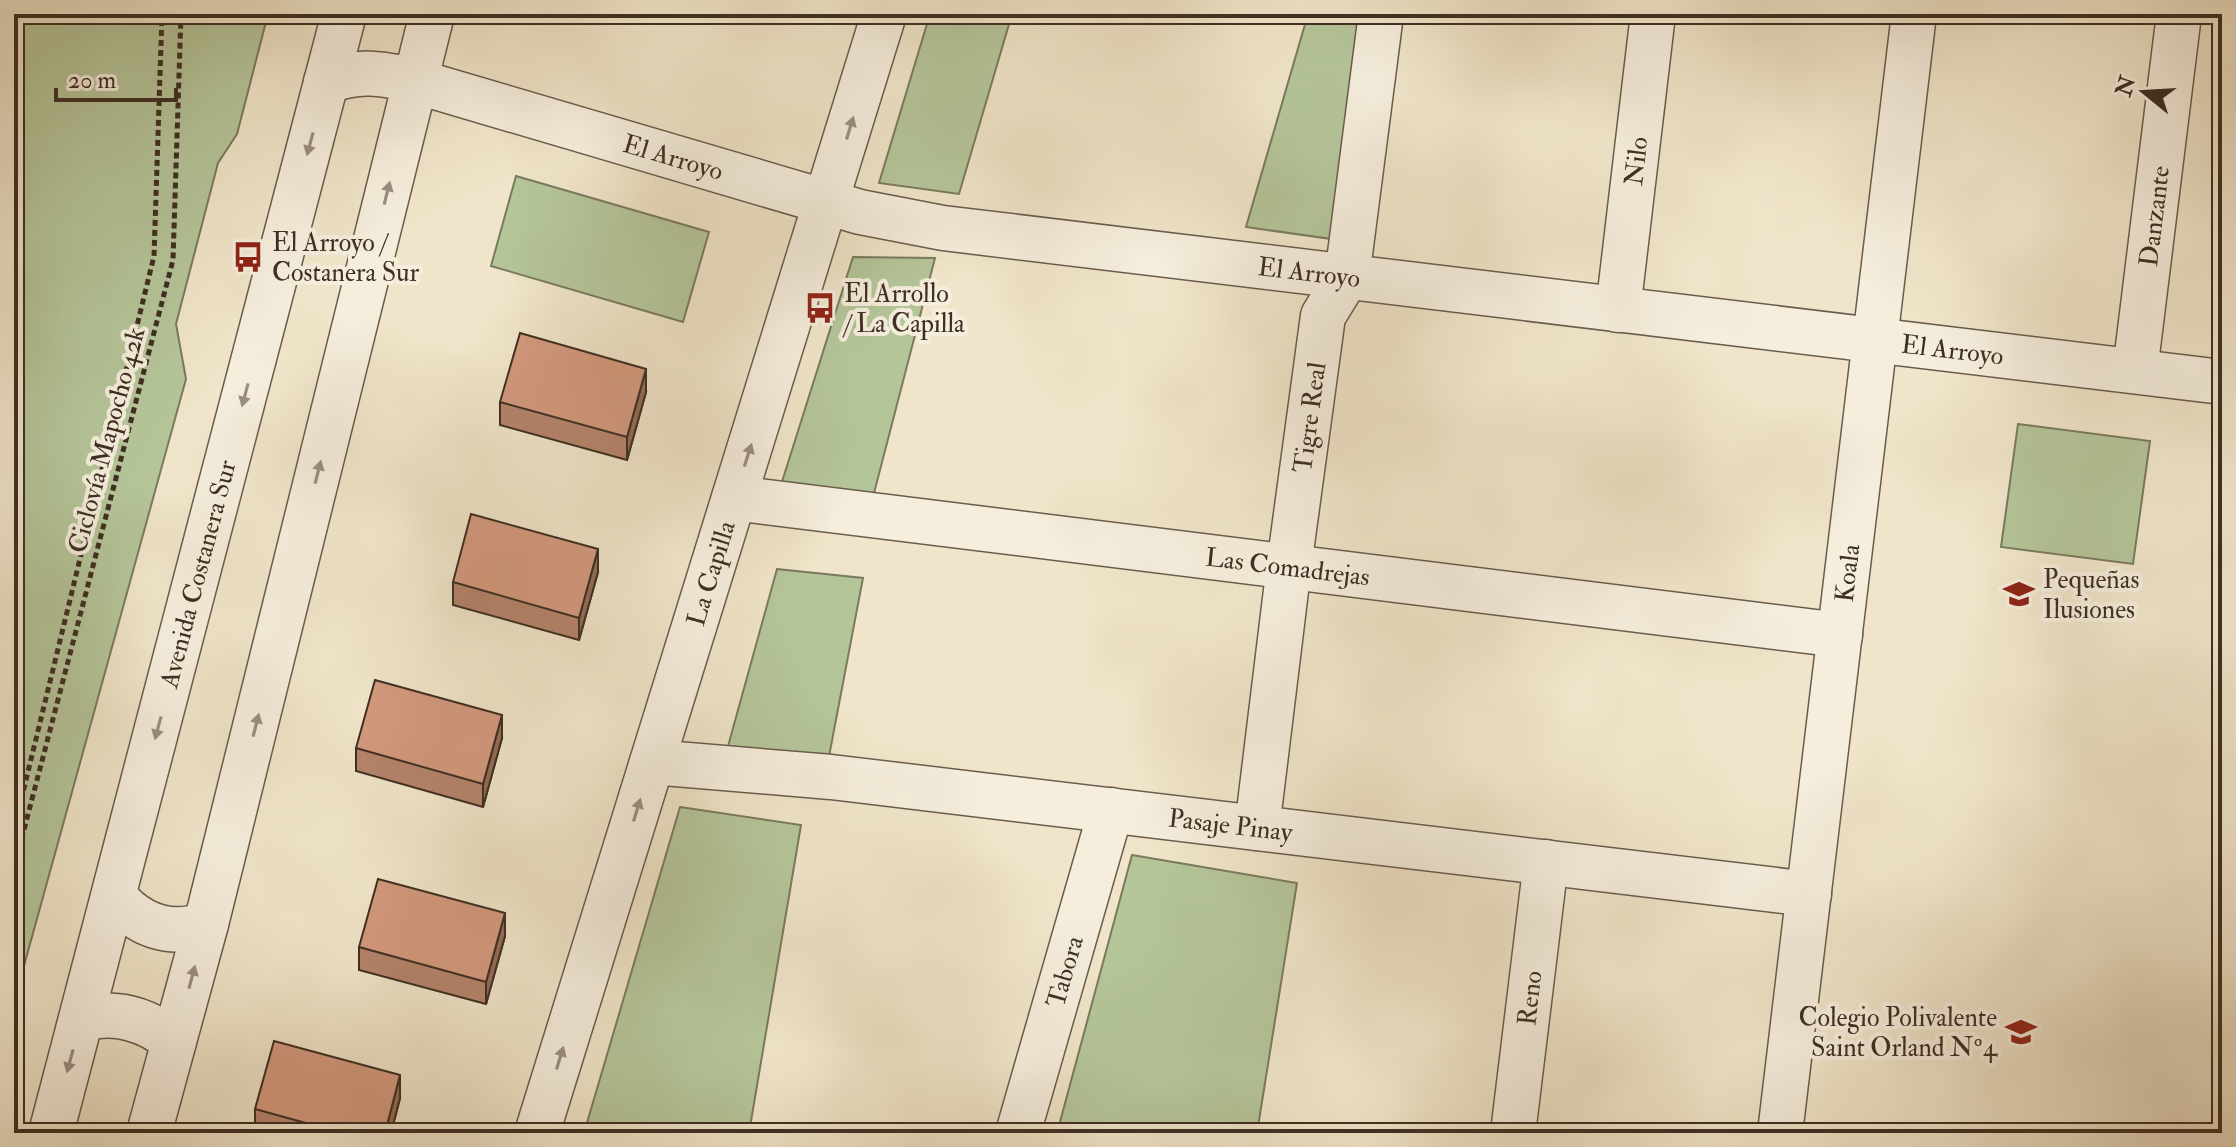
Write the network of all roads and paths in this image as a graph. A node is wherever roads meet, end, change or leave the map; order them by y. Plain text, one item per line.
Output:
1 (162, 14) edge
2 (181, 14) edge
3 (344, 14) edge
4 (432, 14) edge
5 (884, 14) edge
6 (1381, 14) edge
7 (1653, 14) edge
8 (1914, 14) edge
9 (2179, 14) edge
10 (415, 81) junction
11 (326, 82) junction
12 (827, 203) junction
13 (1347, 277) junction
14 (1618, 310) junction
15 (1875, 340) junction
16 (2135, 371) junction
17 (2222, 382) edge
18 (734, 498) junction
19 (1289, 566) junction
20 (1840, 635) junction
21 (652, 762) junction
22 (1111, 810) junction
23 (1257, 828) junction
24 (14, 829) edge
25 (1546, 862) junction
26 (14, 868) edge
27 (1809, 894) junction
28 (115, 897) junction
29 (206, 924) junction
30 (81, 1019) junction
31 (174, 1041) junction
32 (51, 1133) edge
33 (149, 1133) edge
34 (537, 1133) edge
35 (1018, 1133) edge
36 (1513, 1133) edge
37 (1780, 1133) edge

1 - 24 path
2 - 26 path, Ciclovía Mapocho 42k
3 - 11 street, Avenida Costanera Sur
4 - 10 street
12 -> 5 street, La Capilla
6 - 13 street, Tigre Real
7 - 14 street, Nilo
8 - 15 street, Koala
9 - 16 street, Danzante
10 - 11 street, El Arroyo
10 - 12 street, El Arroyo
29 -> 10 street
11 -> 28 street, Avenida Costanera Sur
12 - 13 street, El Arroyo
18 -> 12 street, La Capilla
13 - 14 street, El Arroyo
13 - 19 street, Tigre Real
14 - 15 street, El Arroyo
15 - 16 street, El Arroyo
15 - 20 street, Koala
16 - 17 street, El Arroyo
18 - 19 street, Las Comadrejas
18 - 21 street, La Capilla
19 - 20 street, Las Comadrejas
19 - 23 street, Tigre Real
20 - 27 street, Koala
21 - 22 street, Pasaje Pinay
34 -> 21 street, La Capilla
22 - 23 street, Pasaje Pinay
22 - 35 street, Tabora
23 - 25 street, Pasaje Pinay
25 - 27 street, Pasaje Pinay
25 - 36 street, Reno
27 - 37 street, Koala
28 - 29 street
28 - 30 street, Avenida Costanera Sur
31 -> 29 street
30 - 31 street
30 -> 32 street, Avenida Costanera Sur
31 - 33 street

